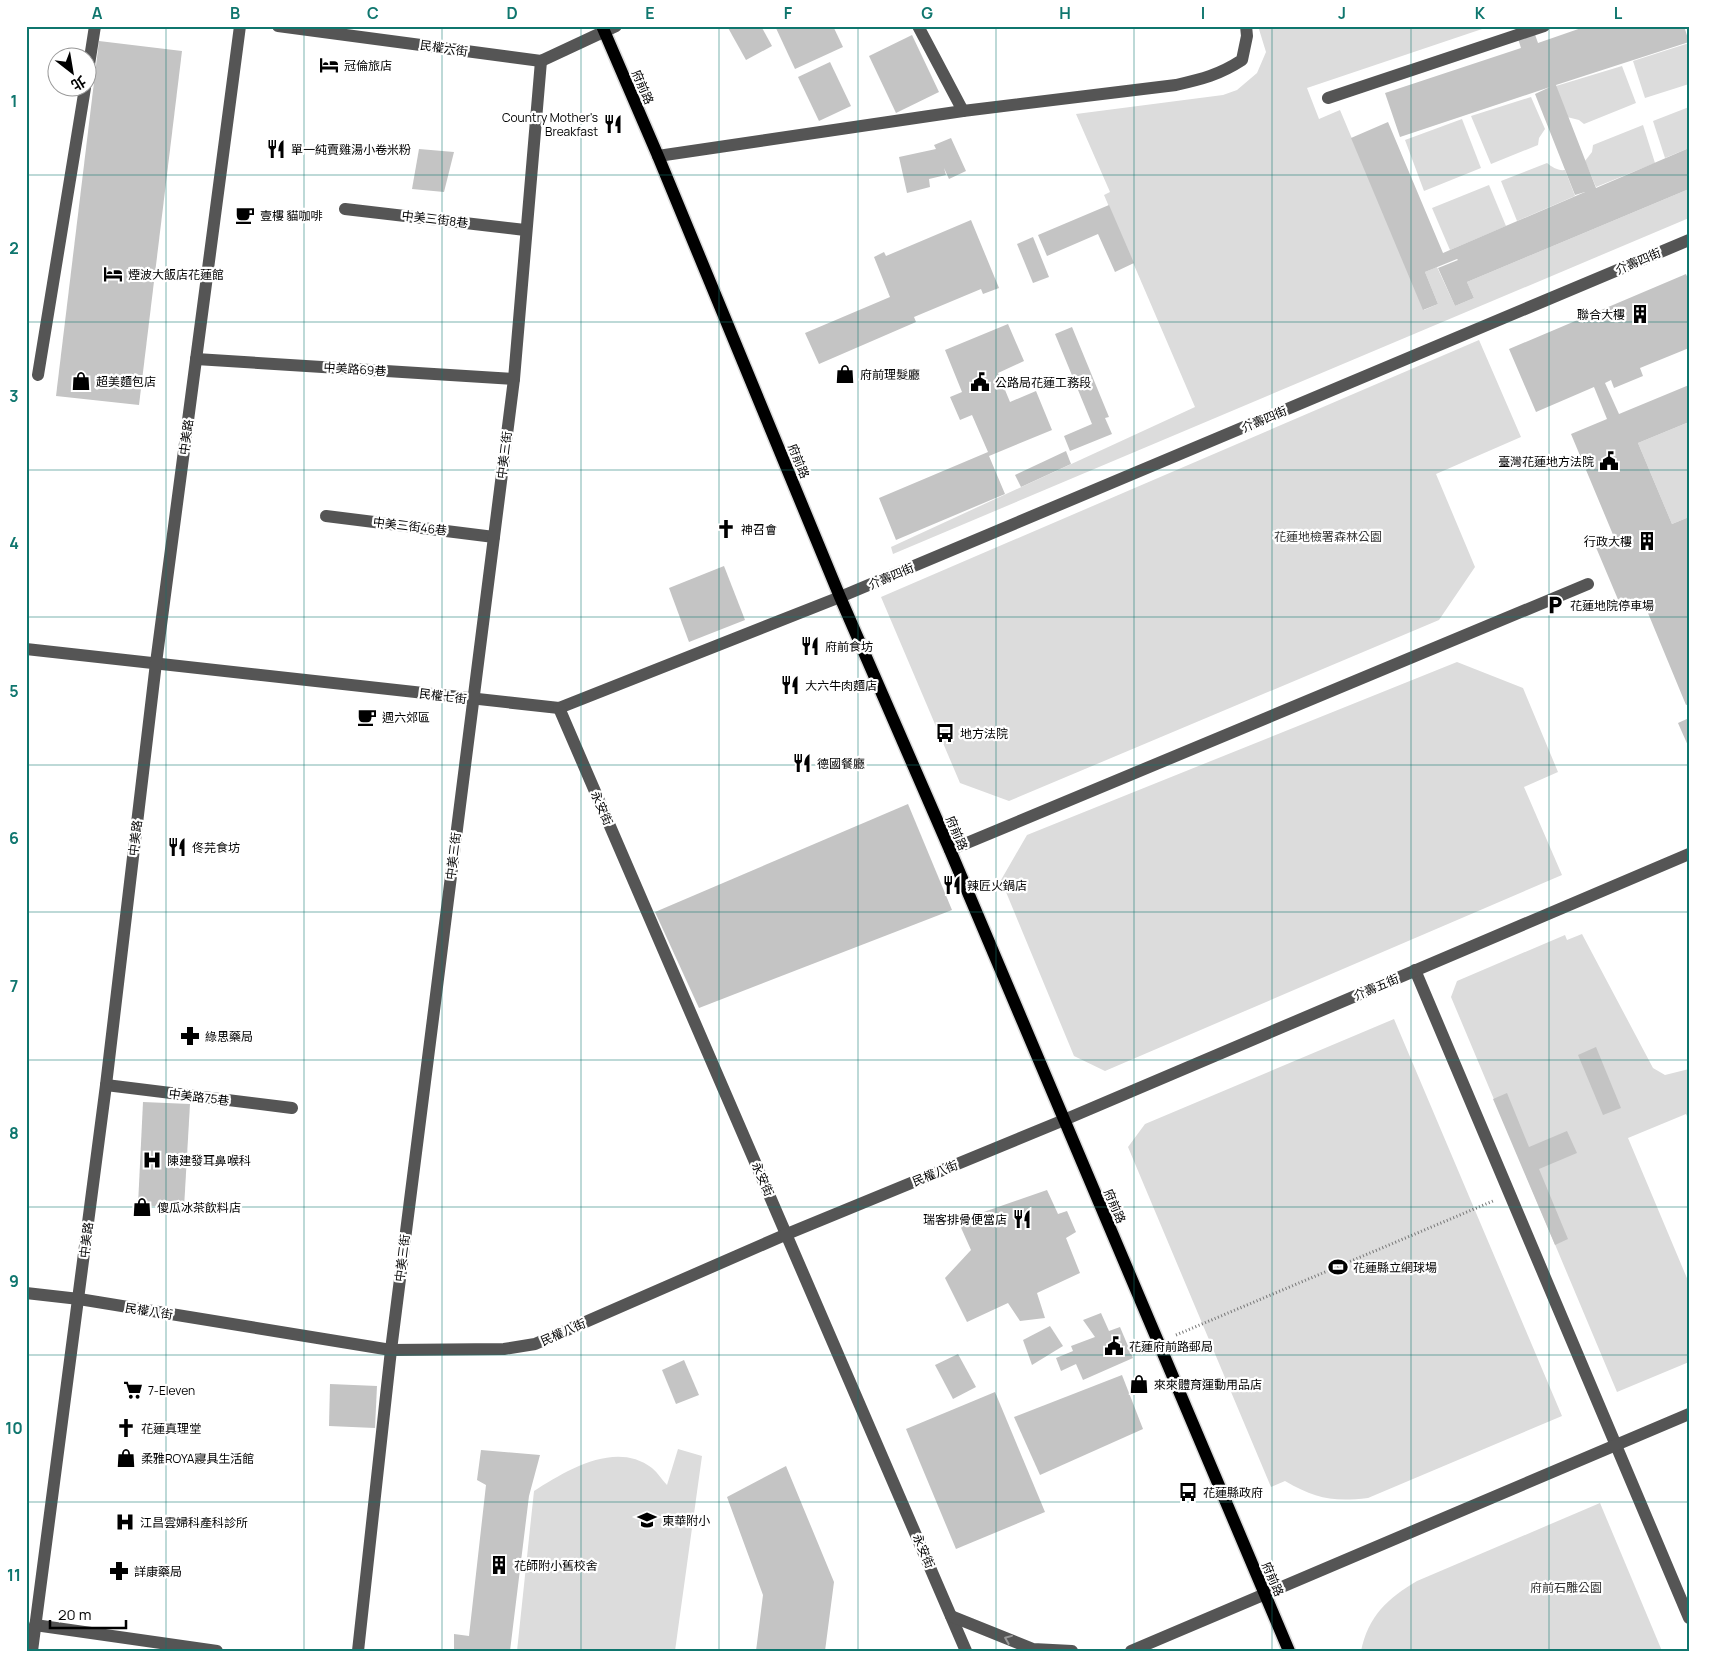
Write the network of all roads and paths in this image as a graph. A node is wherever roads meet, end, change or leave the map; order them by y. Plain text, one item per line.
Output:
1 (95, 26) edge
2 (240, 26) edge
3 (278, 26) edge
4 (918, 26) edge
5 (1246, 26) edge
6 (1544, 26) edge
7 (607, 28) edge
8 (92, 48) edge
9 (541, 61) junction
10 (83, 98) edge
11 (1328, 98) dead end
12 (963, 112) junction
13 (658, 156) junction
14 (345, 209) dead end
15 (525, 230) junction
16 (1689, 240) edge
17 (196, 359) junction
18 (38, 375) dead end
19 (514, 379) junction
20 (326, 516) dead end
21 (494, 537) junction
22 (1588, 584) dead end
23 (840, 597) junction
24 (26, 649) edge
25 (156, 663) junction
26 (473, 700) junction
27 (559, 708) junction
28 (950, 850) junction
29 (1689, 854) edge
30 (1415, 970) junction
31 (106, 1085) junction
32 (292, 1108) dead end
33 (1064, 1120) junction
34 (1510, 1194) junction
35 (787, 1234) junction
36 (26, 1294) edge
37 (79, 1299) junction
38 (1158, 1343) junction
39 (391, 1350) junction
40 (1689, 1414) edge
41 (1616, 1445) junction
42 (1265, 1594) junction
43 (951, 1616) junction
44 (1689, 1618) edge
45 (35, 1625) junction
46 (32, 1651) edge
47 (217, 1651) edge
48 (358, 1651) edge
49 (966, 1651) edge
50 (1072, 1651) edge
51 (1131, 1651) edge
52 (1288, 1651) edge

1 - 8 street
2 - 17 street, 中美路
3 - 9 street, 民權六街
4 - 12 street
5 - 12 street
6 - 11 street
7 - 9 street
7 - 13 main road, 府前路
9 - 15 street, 中美三街
10 - 18 street
12 - 13 street
13 - 23 main road, 府前路
14 - 15 street, 中美三街8巷
15 - 19 street, 中美三街
16 - 23 street, 介壽四街
17 - 19 street, 中美路69巷
17 - 25 street, 中美路
19 - 21 street, 中美三街
20 - 21 street, 中美三街46巷
21 - 26 street, 中美三街
22 - 28 street
23 - 27 street, 民權七街
23 - 28 main road, 府前路
24 - 25 street, 民權七街
25 - 26 street, 民權七街
25 - 31 street, 中美路
26 - 27 street, 民權七街
26 - 39 street, 中美三街
27 - 35 street, 永安街
28 - 33 main road, 府前路
29 - 30 street, 介壽五街
30 - 33 street, 介壽五街
30 - 34 street
31 - 32 street, 中美路75巷
31 - 37 street, 中美路
33 - 35 street, 民權八街
33 - 38 main road, 府前路
34 - 38 path
34 - 41 street
35 - 39 street, 民權八街
35 - 43 street, 永安街
36 - 37 street, 民權八街
37 - 39 street, 民權八街
37 - 45 street, 中美路
38 - 42 main road, 府前路
39 - 48 street, 中美三街
40 - 41 street
41 - 42 street
41 - 44 street
42 - 51 street
42 - 52 main road, 府前路
43 - 49 street, 永安街
50 -> 43 street
45 - 46 street, 中美路
45 - 47 street

